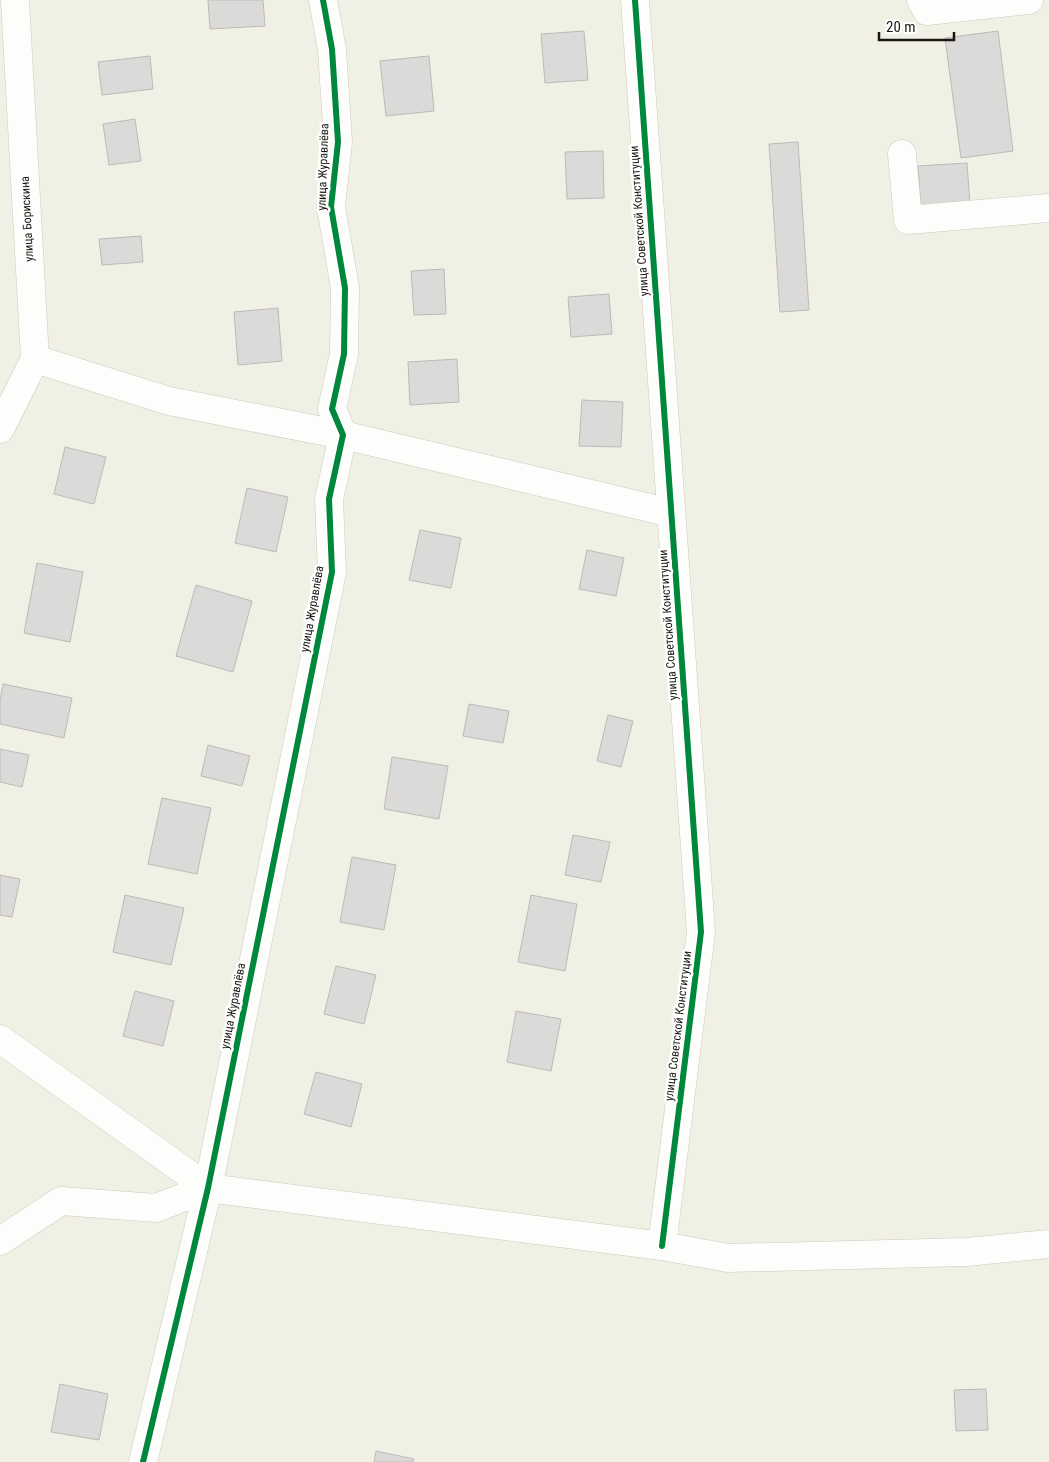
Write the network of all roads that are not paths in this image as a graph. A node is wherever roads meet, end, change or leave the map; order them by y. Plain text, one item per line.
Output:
1 (15, 0) edge
2 (323, 0) edge
3 (634, 0) edge
4 (921, 0) edge
5 (1029, 0) edge
6 (902, 154) dead end
7 (1049, 208) edge
8 (35, 359) junction
9 (0, 429) edge
10 (343, 435) junction
11 (671, 513) junction
12 (0, 1039) edge
13 (208, 1188) junction
14 (0, 1241) edge
15 (1049, 1244) edge
16 (662, 1246) junction
17 (143, 1462) edge

1 - 8 street, улица Борискина
2 - 10 street, улица Журавлёва
3 - 11 street, улица Советской Конституции
4 - 5 street
6 - 7 street
8 - 9 street, улица Борискина
8 - 10 street
10 - 11 street
10 - 13 street, улица Журавлёва
11 - 16 street, улица Советской Конституции
12 - 13 street
13 - 14 street
13 - 16 street
13 - 17 street, улица Журавлёва
15 - 16 street

